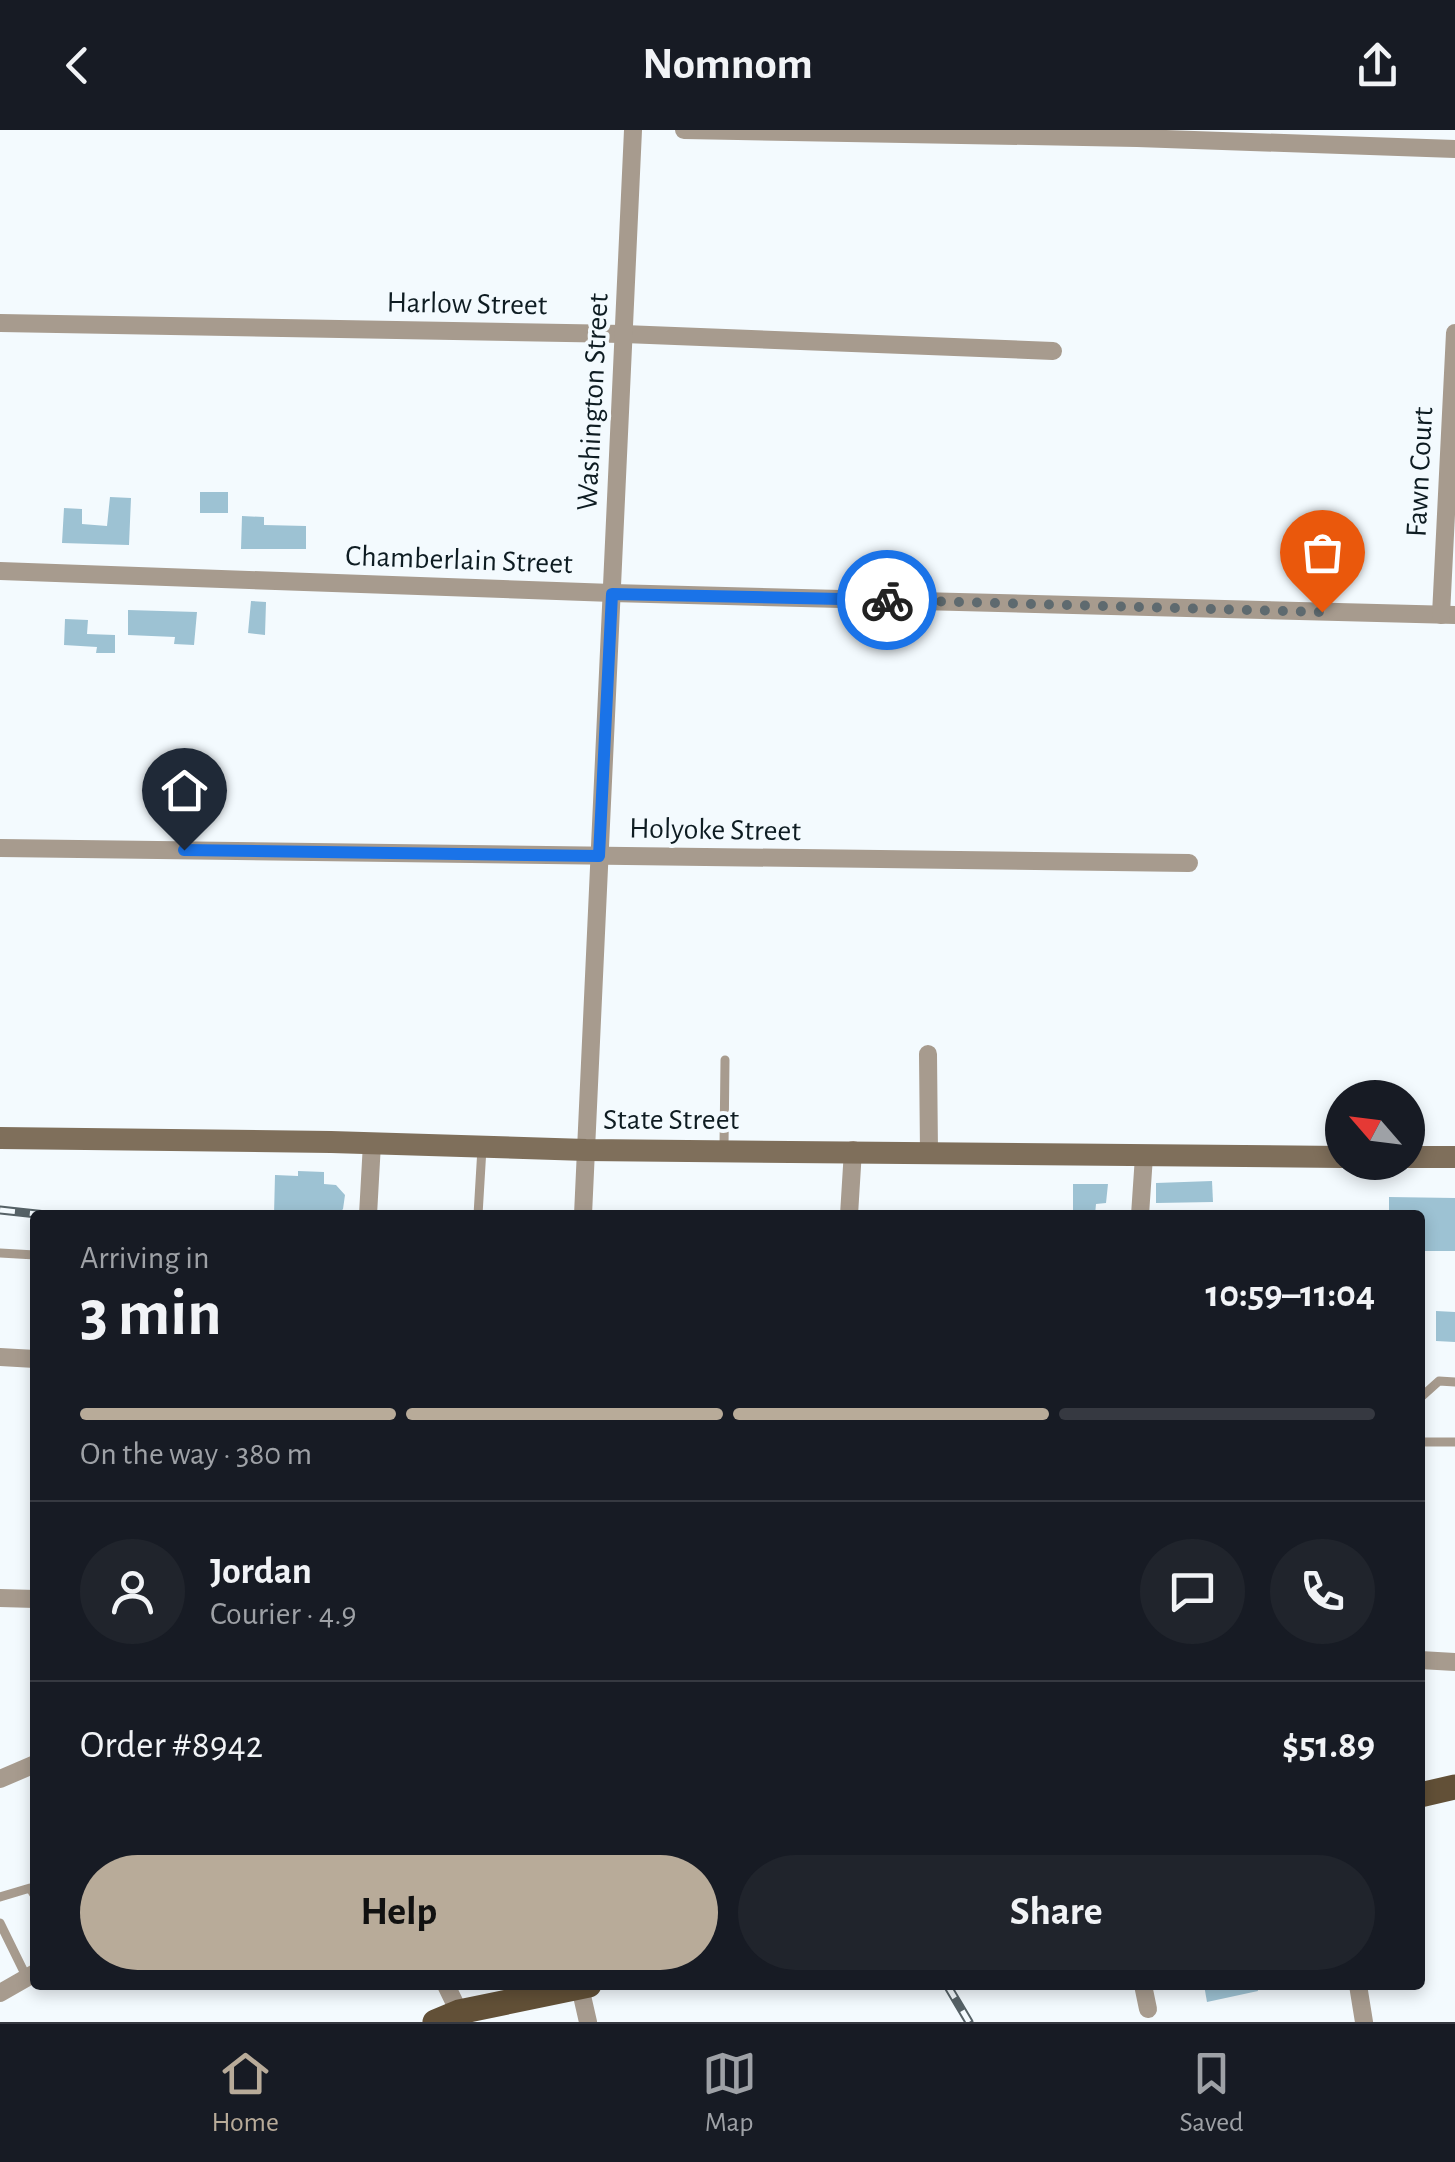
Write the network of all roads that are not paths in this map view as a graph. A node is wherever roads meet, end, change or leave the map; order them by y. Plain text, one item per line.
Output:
1 (633, 130) edge
2 (684, 130) edge
3 (907, 133) edge
4 (1137, 134) edge
5 (1455, 149) edge
6 (0, 323) edge
7 (1455, 332) edge
8 (624, 334) junction
9 (1053, 351) dead end
10 (0, 571) edge
11 (612, 594) junction
12 (1448, 615) edge
13 (0, 848) edge
14 (599, 856) junction
15 (1189, 863) dead end
16 (928, 1054) dead end
17 (725, 1060) dead end
18 (0, 1138) edge
19 (372, 1143) junction
20 (482, 1146) junction
21 (586, 1150) junction
22 (724, 1150) junction
23 (853, 1150) junction
24 (929, 1152) junction
25 (1144, 1156) junction
26 (1325, 1157) edge
27 (1425, 1157) edge
28 (1455, 1158) edge
29 (368, 1210) edge
30 (478, 1210) edge
31 (583, 1210) edge
32 (849, 1210) edge
33 (1140, 1210) edge
34 (0, 1253) edge
35 (30, 1255) edge
36 (0, 1357) edge
37 (30, 1358) edge
38 (1455, 1382) edge
39 (1425, 1393) edge
40 (1425, 1442) edge
41 (1455, 1442) edge
42 (0, 1598) edge
43 (30, 1599) edge
44 (1425, 1660) edge
45 (1455, 1662) edge
46 (30, 1766) edge
47 (0, 1780) edge
48 (1455, 1787) edge
49 (1425, 1794) edge
50 (30, 1888) edge
51 (0, 1898) edge
52 (0, 1924) edge
53 (30, 1974) edge
54 (30, 1977) edge
55 (446, 1990) edge
56 (566, 1990) edge
57 (584, 1990) edge
58 (1145, 1990) edge
59 (1359, 1990) edge
60 (0, 1993) edge
61 (1148, 2009) dead end
62 (447, 2017) edge
63 (588, 2022) edge
64 (1364, 2022) edge

1 - 8 street, Washington Street
2 - 3 street
3 - 4 street
4 - 5 street
6 - 8 street, Harlow Street
7 - 12 street, Fawn Court
8 - 9 street, Harlow Street
8 - 11 street, Washington Street
10 - 11 street, Chamberlain Street
11 - 12 street, Chamberlain Street
11 - 14 street, Washington Street
13 - 14 street, Holyoke Street
14 - 15 street, Holyoke Street
14 - 21 street, Washington Street
16 - 24 street
17 - 22 lane
18 - 19 main road, State Street
19 - 20 main road, State Street
19 - 29 street
20 - 21 main road, State Street
20 - 30 lane
21 - 22 main road, State Street
21 - 31 street, Washington Street
22 - 23 main road, State Street
23 - 24 main road, State Street
23 - 32 street
24 - 25 main road, State Street
25 - 26 main road, State Street
25 - 33 street
27 - 28 main road
34 - 35 lane
36 - 37 street
38 - 39 lane
40 - 41 lane
42 - 43 street
44 - 45 street
46 - 47 street
48 - 49 main road
50 - 51 lane
52 - 53 lane
54 - 60 street
55 - 62 street
56 - 62 main road
57 - 63 street
58 - 61 street
59 - 64 street

